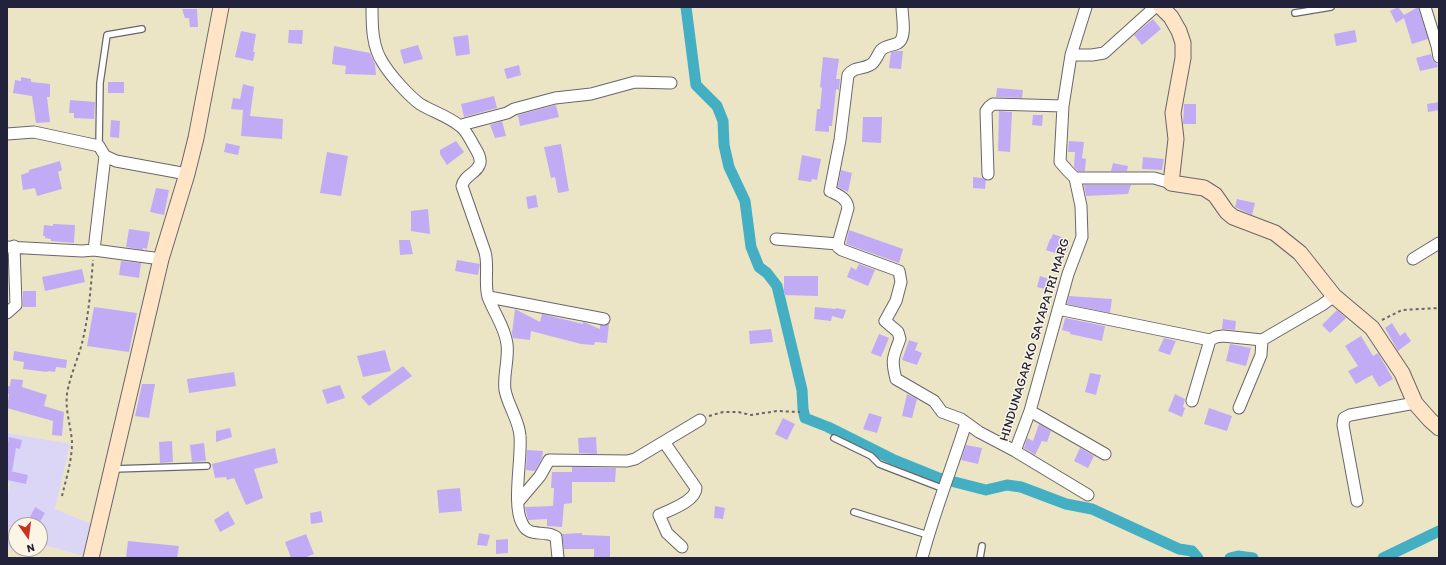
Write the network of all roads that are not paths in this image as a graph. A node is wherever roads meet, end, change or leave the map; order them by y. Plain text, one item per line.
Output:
1 (221, 7) edge
2 (372, 7) edge
3 (902, 7) edge
4 (1086, 7) edge
5 (1155, 7) edge
6 (1161, 7) edge
7 (1331, 7) edge
8 (1425, 7) edge
9 (1295, 13) dead end
10 (142, 29) dead end
11 (1438, 49) edge
12 (1071, 55) junction
13 (671, 83) dead end
14 (1063, 106) junction
15 (461, 126) junction
16 (7, 134) edge
17 (102, 151) junction
18 (187, 174) junction
19 (988, 174) dead end
20 (1076, 178) junction
21 (1171, 183) junction
22 (776, 239) dead end
23 (1439, 243) edge
24 (838, 244) junction
25 (11, 247) edge
26 (94, 250) junction
27 (161, 259) junction
28 (1413, 259) dead end
29 (1334, 296) junction
30 (489, 297) junction
31 (1058, 309) junction
32 (7, 313) edge
33 (604, 319) dead end
34 (1210, 340) junction
35 (1262, 340) junction
36 (1192, 401) dead end
37 (1415, 403) junction
38 (1239, 408) dead end
39 (1030, 411) junction
40 (700, 420) road end
41 (966, 423) junction
42 (1439, 428) edge
43 (834, 438) dead end
44 (664, 442) junction
45 (1015, 451) junction
46 (1105, 454) dead end
47 (207, 466) dead end
48 (111, 469) junction
49 (944, 487) junction
50 (1088, 495) dead end
51 (1357, 501) dead end
52 (518, 502) junction
53 (854, 512) dead end
54 (928, 535) junction
55 (982, 546) dead end
56 (682, 547) dead end
57 (91, 558) edge
58 (558, 558) edge
59 (922, 558) edge
60 (980, 558) edge

1 - 18 main road
2 - 15 street
3 - 24 street
4 - 12 street
5 - 12 street
6 - 21 main road
7 - 9 lane
8 - 11 street
10 - 17 lane
12 - 14 street
13 - 15 street
14 - 19 street
14 - 20 street
15 - 30 street
16 - 17 street
17 - 18 street
17 - 26 street
18 - 27 main road
20 - 21 street
20 - 31 street, HINDUNAGAR KO SAYAPATRI MARG
21 - 29 main road
22 - 24 street
23 - 28 street
24 - 41 street
25 - 26 street
25 - 32 street
26 - 27 street
27 - 48 main road
29 - 35 street
29 - 37 main road
30 - 33 street
30 - 52 street
31 - 34 street
31 - 39 street, HINDUNAGAR KO SAYAPATRI MARG
34 - 35 street
34 - 36 street
35 - 38 street
37 - 42 main road
37 - 51 street
39 - 45 street, HINDUNAGAR KO SAYAPATRI MARG
39 - 46 street
40 - 44 street
41 - 45 street
41 - 49 street
43 - 49 lane
44 - 52 street
44 - 56 street
45 - 50 street, HINDUNAGAR KO SAYAPATRI MARG
47 - 48 lane
48 - 57 main road
49 - 54 street
52 - 58 street
53 - 54 lane
54 - 59 street
55 - 60 lane

